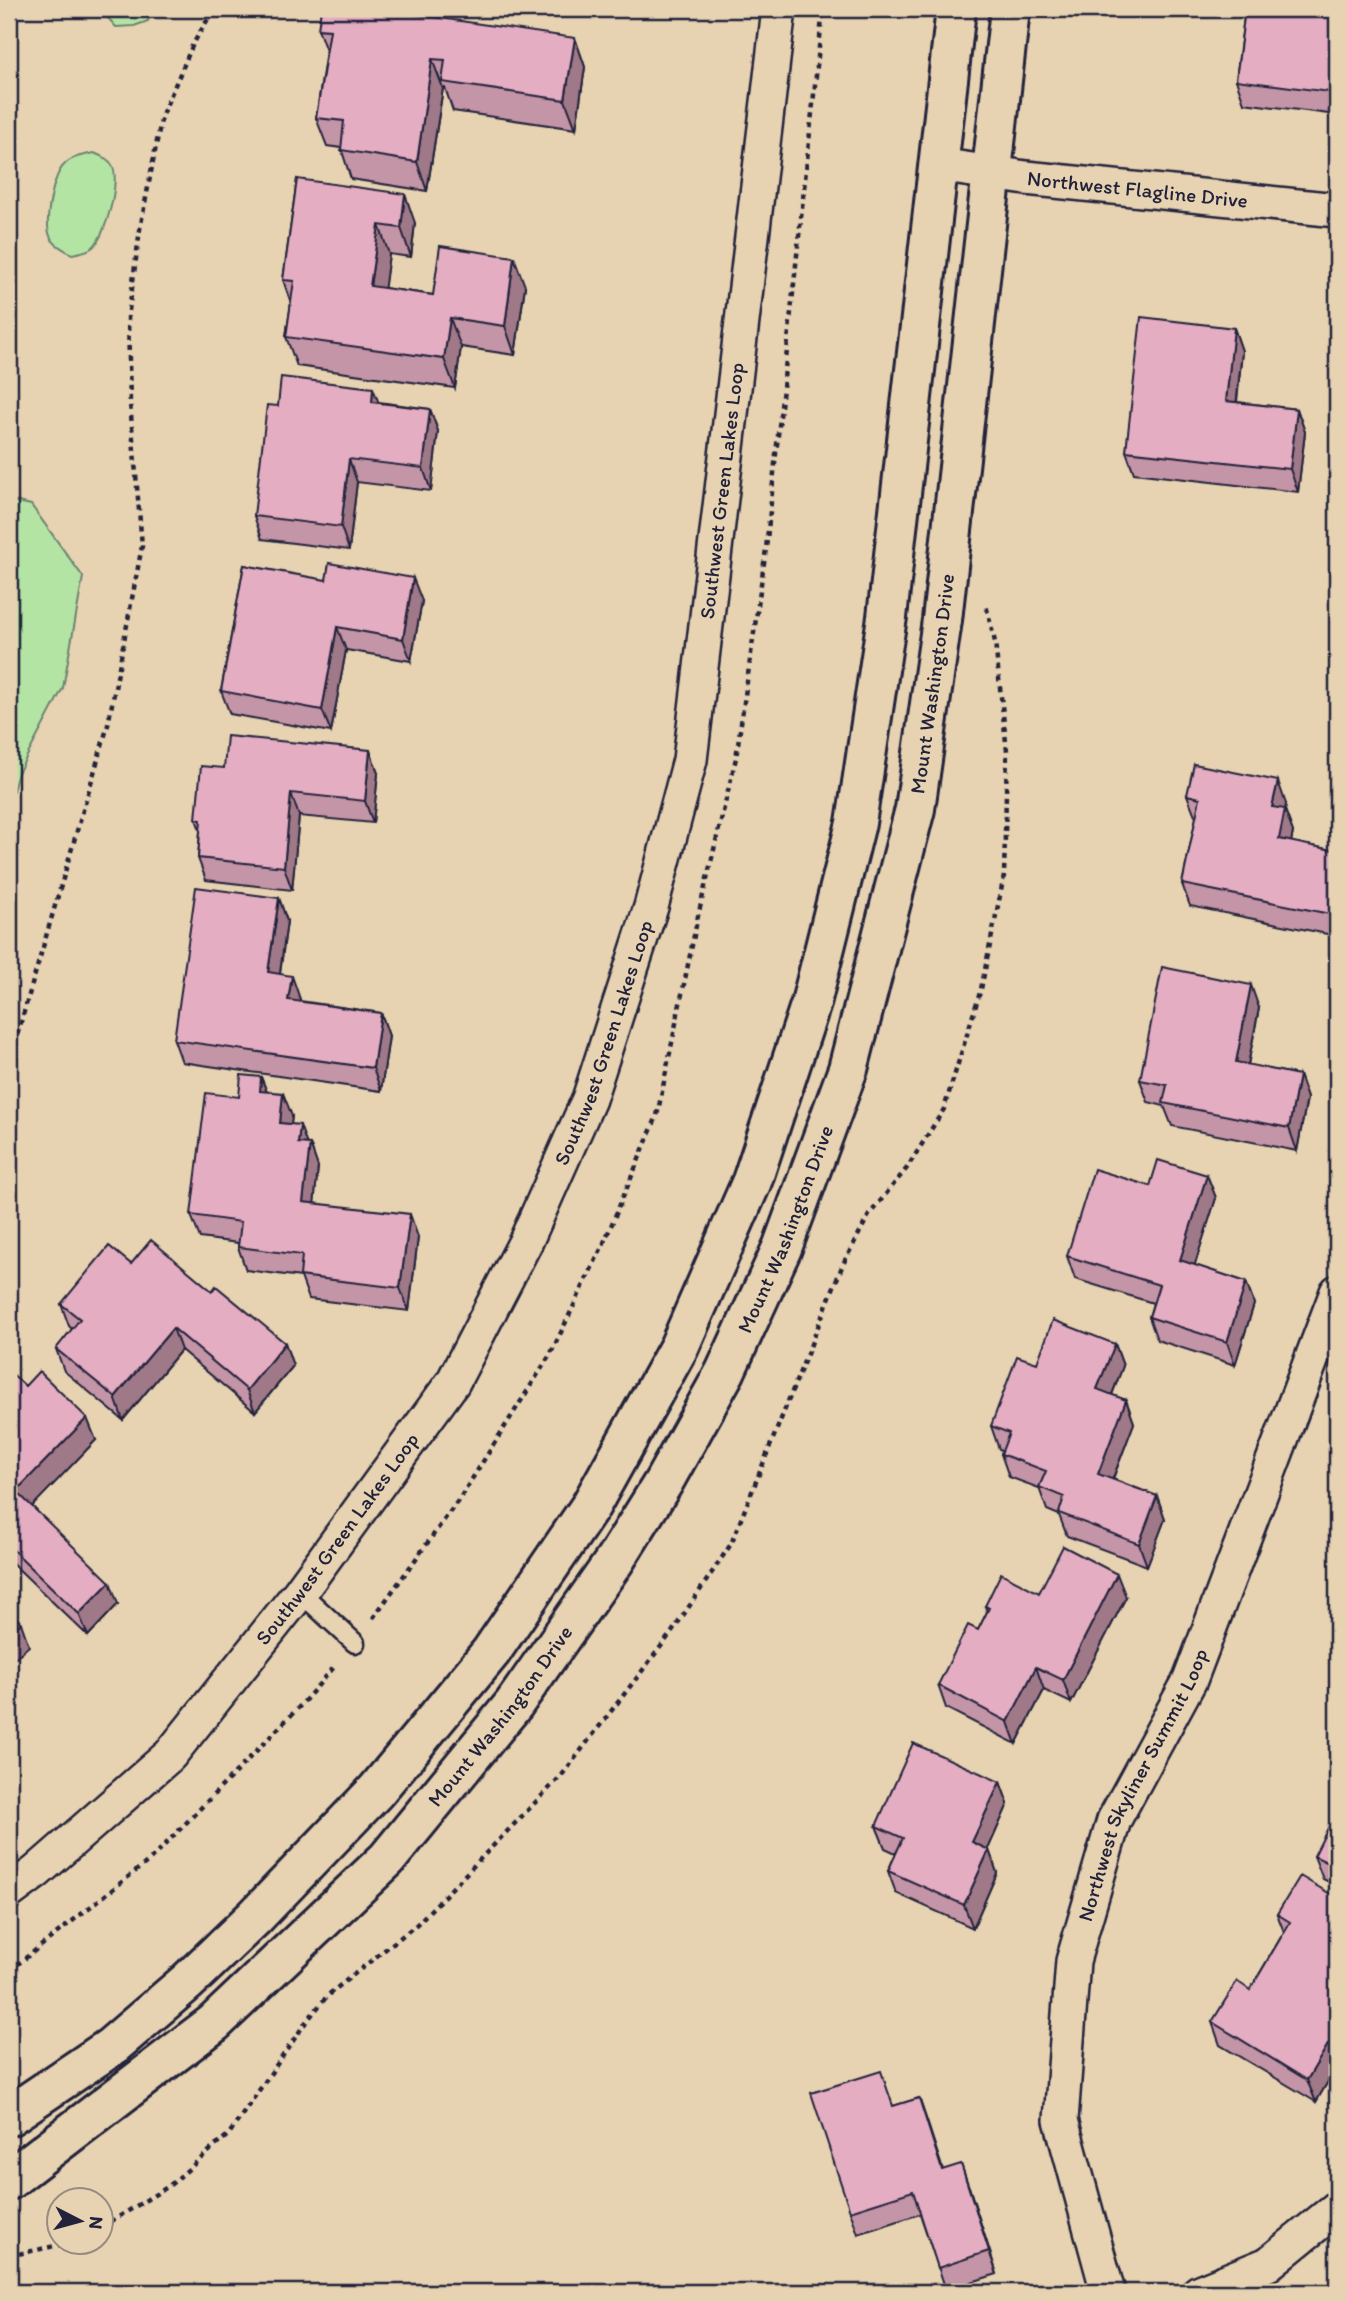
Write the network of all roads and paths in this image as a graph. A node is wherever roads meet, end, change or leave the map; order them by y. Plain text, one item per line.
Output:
1 (214, 9) edge
2 (779, 9) edge
3 (956, 9) edge
4 (1010, 9) edge
5 (938, 165) junction
6 (990, 172) junction
7 (1337, 210) edge
8 (9, 1063) edge
9 (1337, 1292) edge
10 (300, 1591) junction
11 (355, 1643) dead end
12 (9, 1892) edge
13 (9, 2116) edge
14 (9, 2180) edge
15 (1337, 2208) edge
16 (46, 2248) edge
17 (9, 2256) edge
18 (1108, 2292) edge
19 (1199, 2292) edge

1 - 8 path
2 - 10 street, Southwest Green Lakes Loop
3 - 5 main road
4 - 6 main road, Mount Washington Drive
5 - 6 street, Northwest Flagline Drive
5 - 13 main road
6 - 7 street, Northwest Flagline Drive
6 - 14 main road, Mount Washington Drive
9 - 18 street, Northwest Skyliner Summit Loop
10 - 11 lane
10 - 12 street, Southwest Green Lakes Loop
15 - 19 street
16 - 17 path

